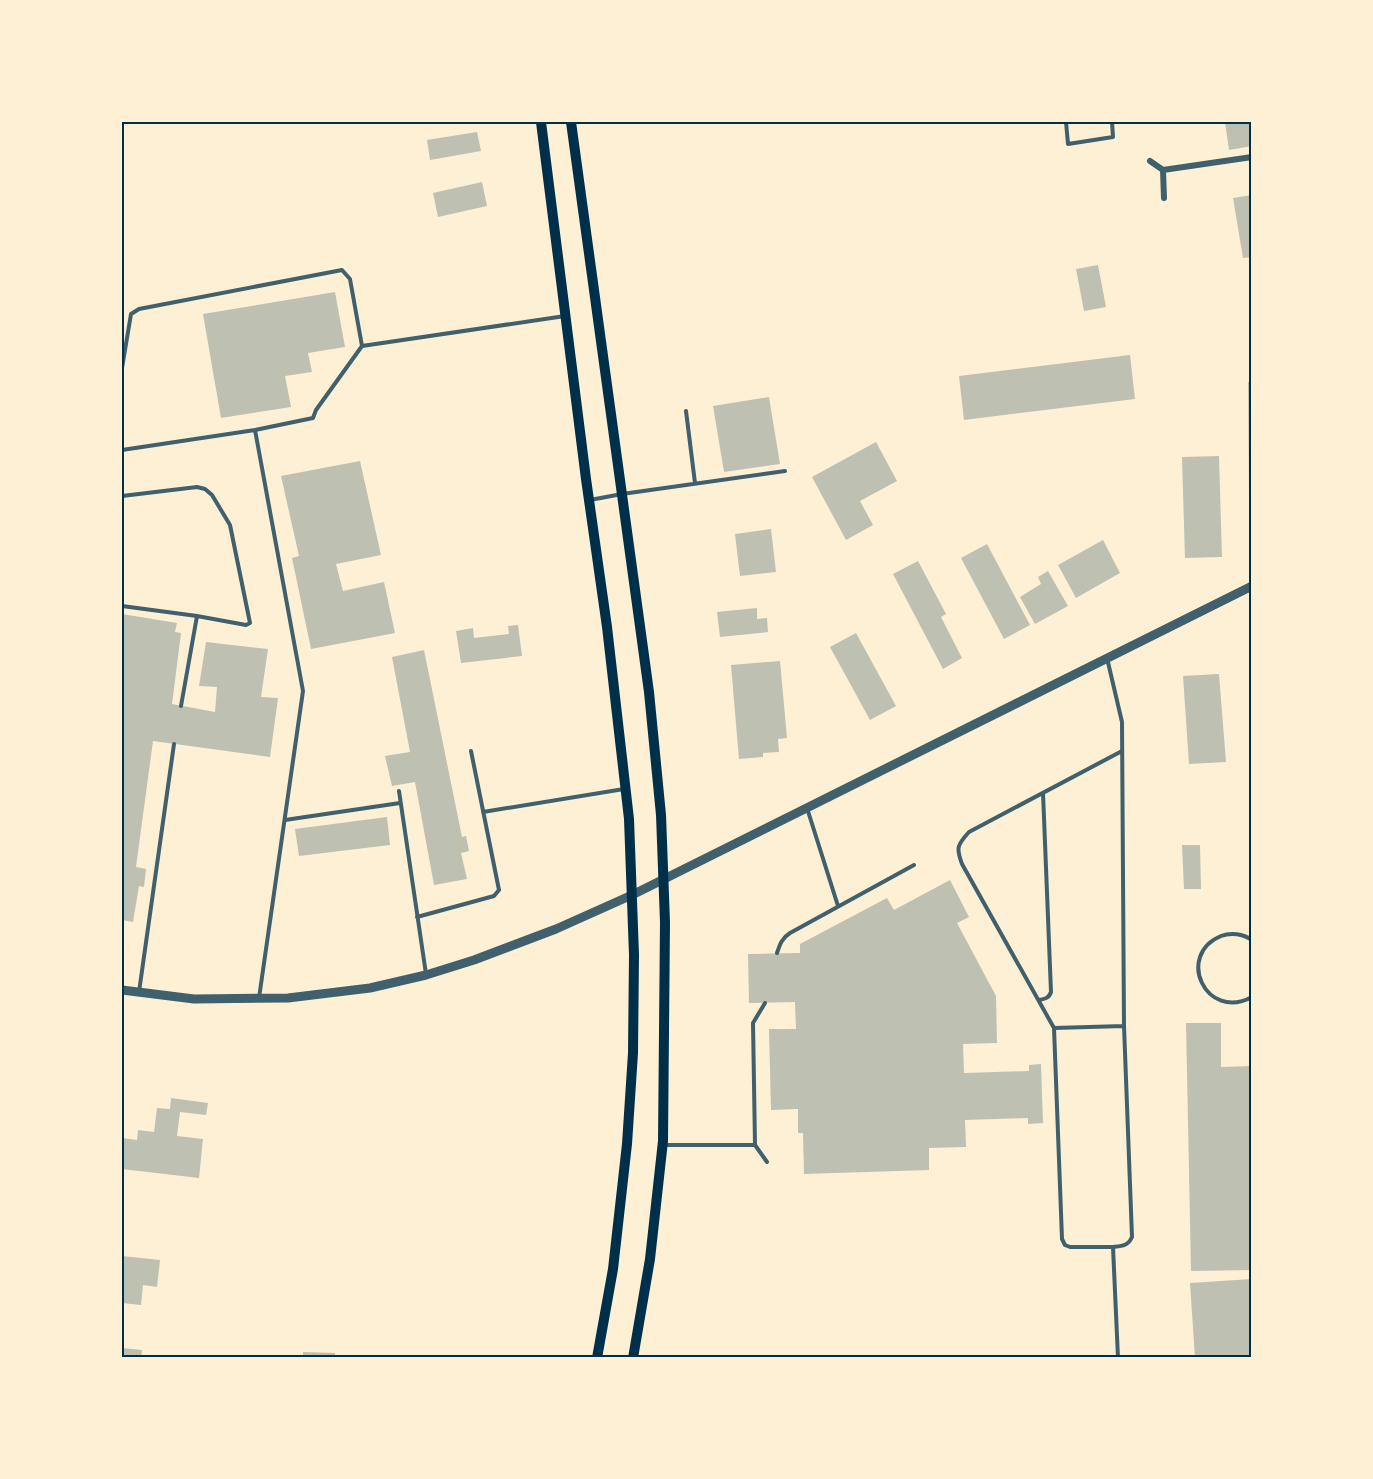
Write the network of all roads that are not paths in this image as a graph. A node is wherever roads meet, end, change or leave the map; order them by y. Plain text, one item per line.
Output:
1 (541, 122) edge
2 (571, 122) edge
3 (1066, 122) edge
4 (1112, 122) edge
5 (1251, 157) edge
6 (1150, 161) dead end
7 (1163, 170) junction
8 (1164, 198) dead end
9 (566, 316) junction
10 (362, 346) junction
11 (122, 368) edge
12 (686, 411) dead end
13 (255, 430) junction
14 (122, 450) edge
15 (785, 471) dead end
16 (695, 483) junction
17 (622, 494) junction
18 (122, 496) edge
19 (589, 500) junction
20 (1251, 586) edge
21 (122, 606) edge
22 (197, 616) junction
23 (1107, 658) junction
24 (181, 706) dead end
25 (174, 744) dead end
26 (471, 751) dead end
27 (1122, 751) junction
28 (627, 788) junction
29 (399, 791) dead end
30 (1043, 794) junction
31 (400, 803) junction
32 (807, 807) junction
33 (483, 812) junction
34 (285, 820) junction
35 (914, 865) dead end
36 (664, 880) junction
37 (632, 896) junction
38 (838, 906) junction
39 (417, 917) junction
40 (1251, 940) edge
41 (777, 953) dead end
42 (426, 975) junction
43 (122, 990) edge
44 (139, 993) junction
45 (1251, 997) edge
46 (259, 998) junction
47 (1039, 1000) junction
48 (765, 1003) dead end
49 (1124, 1026) junction
50 (1054, 1028) junction
51 (663, 1145) junction
52 (755, 1145) junction
53 (767, 1162) dead end
54 (1113, 1247) junction
55 (597, 1358) edge
56 (633, 1358) edge
57 (1118, 1358) edge

1 - 9 main road
2 - 17 main road
3 - 4 lane
5 - 7 street
6 - 7 street
7 - 8 street
9 - 10 lane
9 - 19 main road
10 - 11 lane
10 - 13 lane
12 - 16 lane
13 - 14 lane
13 - 34 lane
15 - 16 lane
16 - 17 lane
17 - 19 lane
17 - 36 main road
18 - 22 lane
19 - 28 main road
20 - 23 street
21 - 22 lane
22 - 24 lane
23 - 27 lane
23 - 32 street
25 - 44 lane
26 - 33 lane
27 - 30 lane
27 - 49 lane
28 - 33 lane
28 - 37 main road
29 - 31 lane
30 - 47 lane
30 - 47 lane
31 - 34 lane
31 - 39 lane
32 - 36 street
32 - 38 lane
33 - 39 lane
34 - 46 lane
35 - 38 lane
36 - 37 street
36 - 51 main road
37 - 42 street
37 - 55 main road
38 - 41 lane
39 - 42 lane
40 - 45 lane
42 - 46 street
43 - 44 street
44 - 46 street
47 - 50 lane
48 - 52 lane
49 - 50 lane
49 - 54 lane
50 - 54 lane
51 - 52 lane
51 - 56 main road
52 - 53 lane
54 - 57 lane

